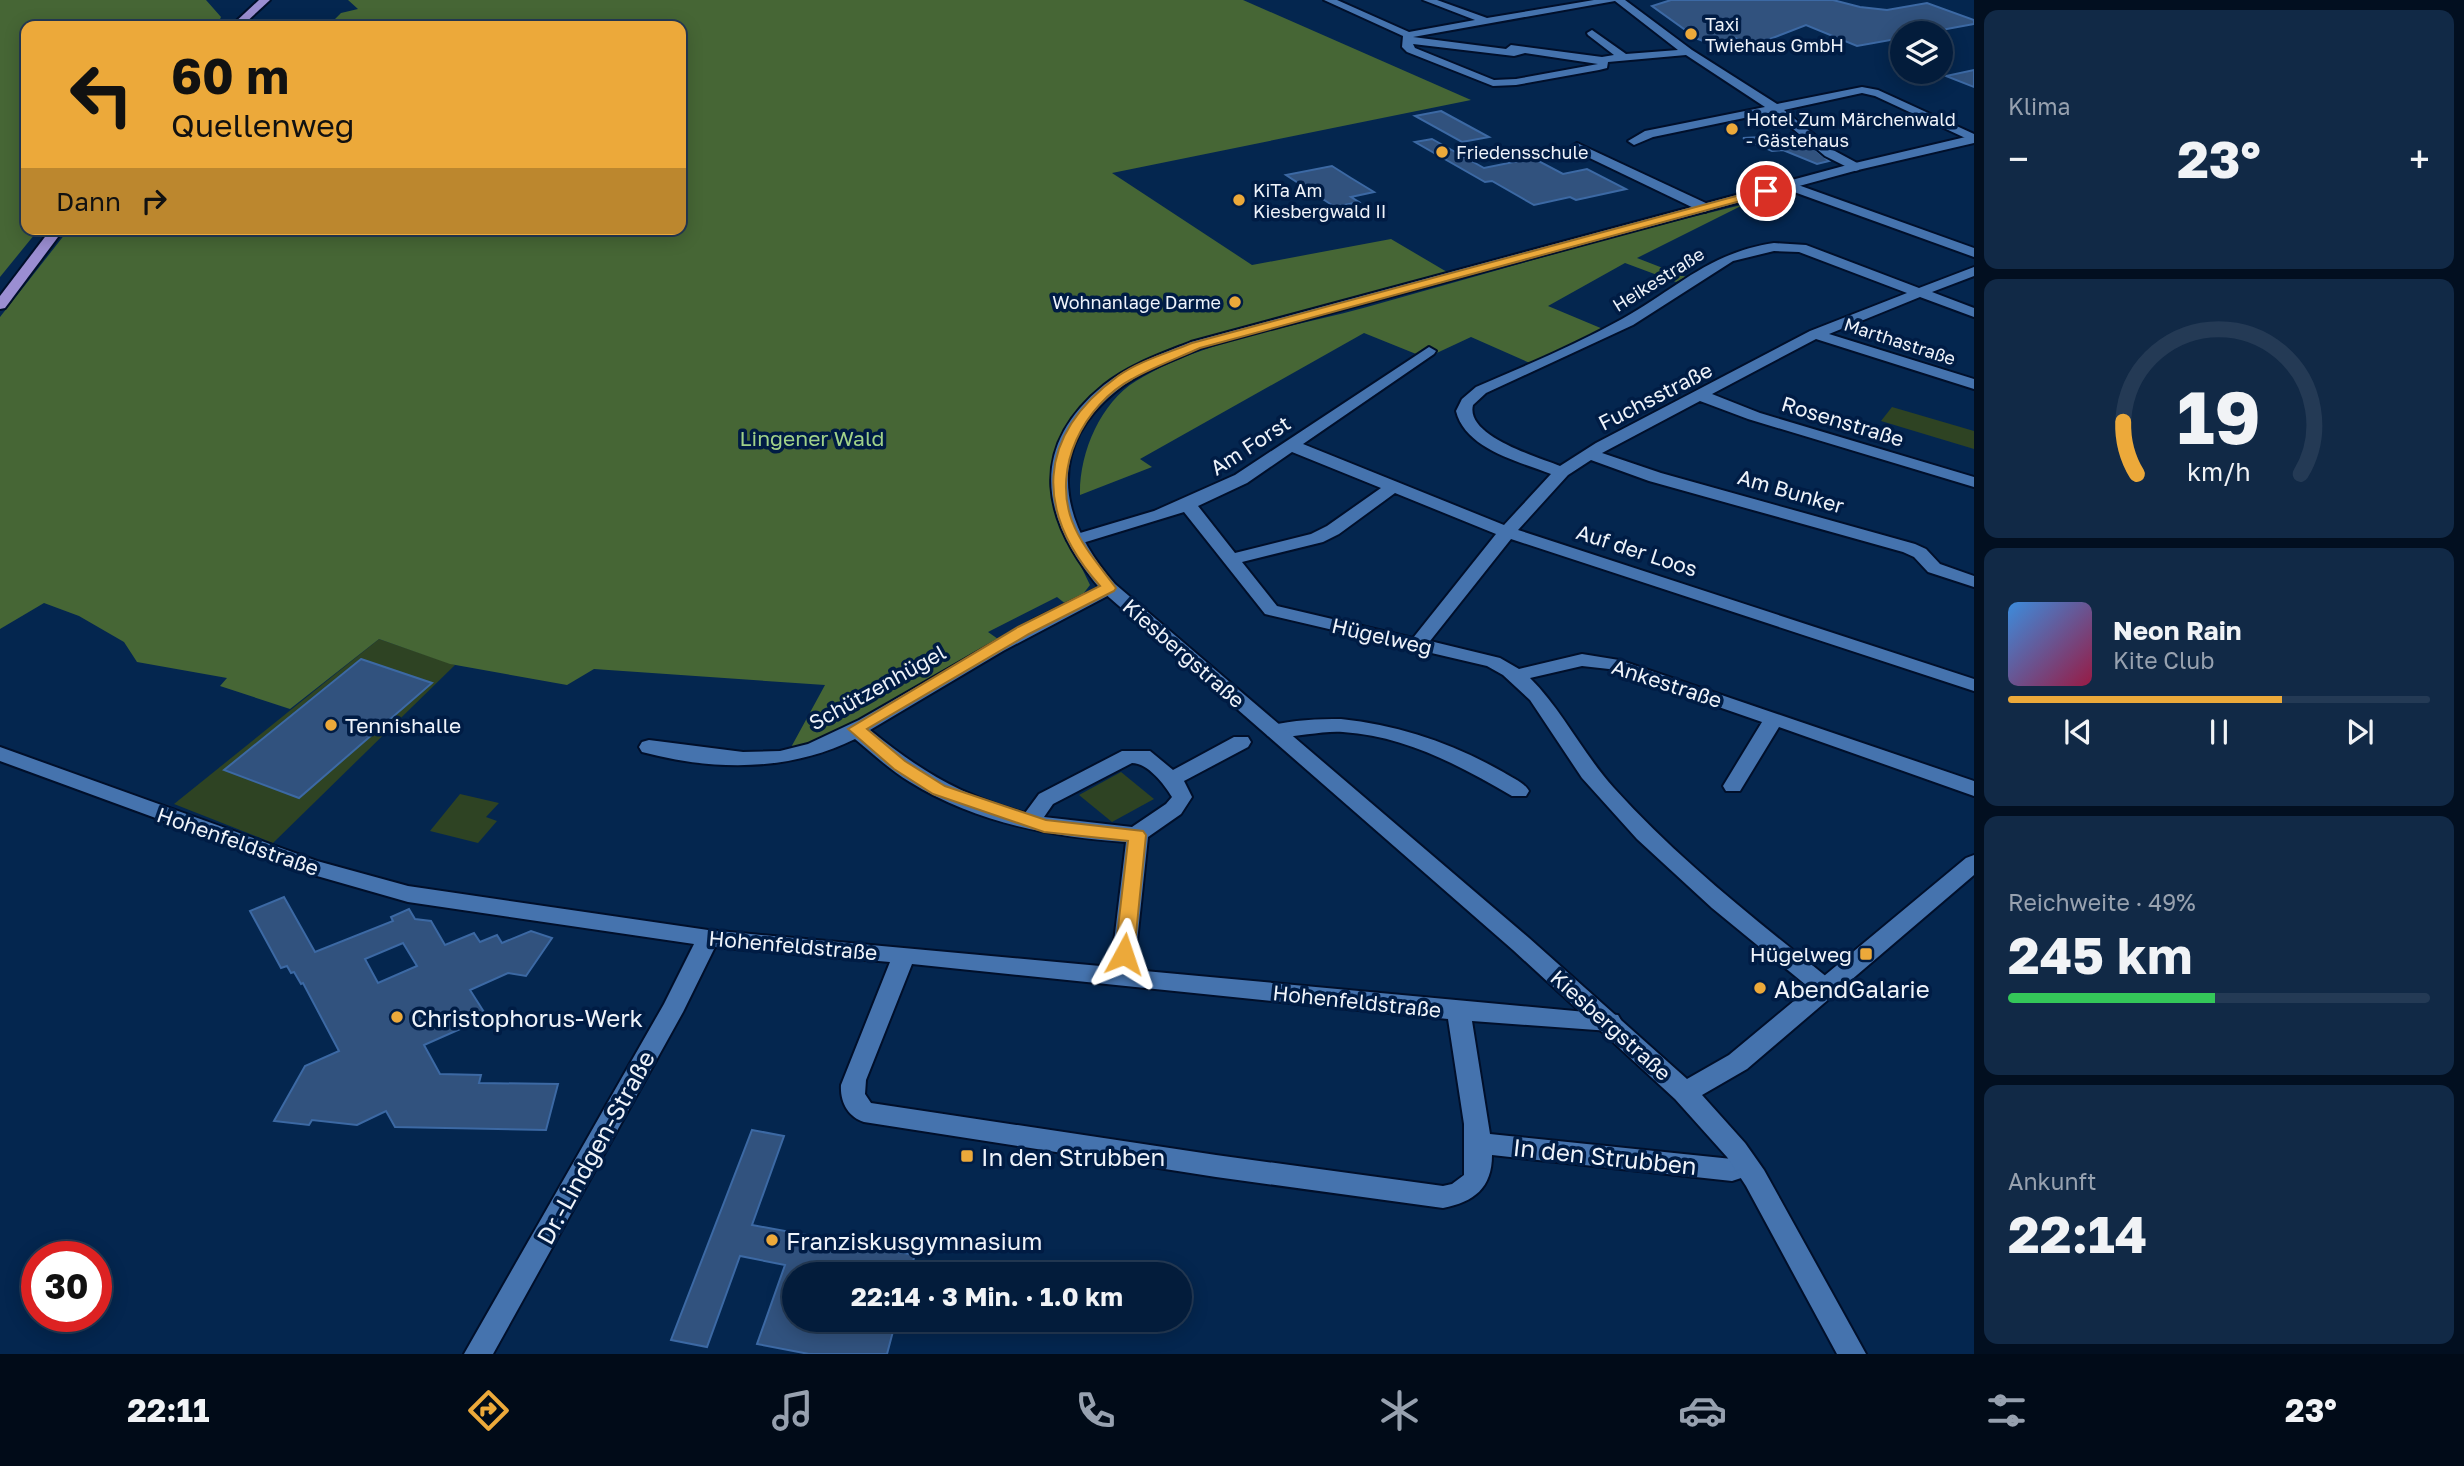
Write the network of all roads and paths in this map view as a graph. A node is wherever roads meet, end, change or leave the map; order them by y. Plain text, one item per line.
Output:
1 (265, 0) edge
2 (1329, 0) edge
3 (1428, 0) edge
4 (1530, 0) edge
5 (1611, 0) edge
6 (1619, 0) edge
7 (233, 9) dead end
8 (1552, 10) junction
9 (1484, 20) junction
10 (234, 21) edge
11 (241, 21) edge
12 (1592, 33) dead end
13 (1408, 38) junction
14 (1688, 52) junction
15 (1623, 57) junction
16 (1603, 60) junction
17 (1775, 108) junction
18 (1974, 138) edge
19 (1634, 141) dead end
20 (1577, 147) dead end
21 (1855, 167) junction
22 (1787, 186) junction
23 (1705, 208) junction
24 (53, 235) edge
25 (1973, 253) edge
26 (1974, 271) edge
27 (1922, 292) junction
28 (0, 305) edge
29 (1974, 313) edge
30 (1815, 334) junction
31 (1429, 351) dead end
32 (1974, 384) edge
33 (1702, 396) junction
34 (1290, 445) junction
35 (1589, 454) junction
36 (1562, 472) junction
37 (1974, 482) edge
38 (1393, 487) junction
39 (1188, 505) junction
40 (1507, 532) junction
41 (1076, 540) junction
42 (1232, 559) junction
43 (1974, 582) edge
44 (1109, 588) junction
45 (1419, 644) junction
46 (1517, 674) junction
47 (1974, 685) edge
48 (1774, 719) junction
49 (856, 729) junction
50 (1275, 731) junction
51 (1241, 742) dead end
52 (649, 747) dead end
53 (0, 754) edge
54 (1172, 779) junction
55 (1733, 786) dead end
56 (1974, 789) edge
57 (1519, 790) dead end
58 (1029, 822) junction
59 (1137, 835) junction
60 (1974, 863) edge
61 (708, 938) junction
62 (904, 955) junction
63 (1122, 977) junction
64 (1825, 988) junction
65 (1459, 1011) junction
66 (1610, 1022) junction
67 (1684, 1092) junction
68 (1478, 1143) junction
69 (1732, 1170) dead end
70 (478, 1354) edge
71 (1852, 1354) edge

1 - 11 main road
2 - 13 street
3 - 9 street
4 - 8 street
5 - 8 street
6 - 14 street
7 - 10 main road
8 - 9 street
9 - 13 street
12 - 15 street
13 - 16 street
13 - 16 street
14 - 15 street
14 - 17 street
15 - 16 street
17 - 18 street
17 - 19 street
17 - 21 street
18 - 21 street, Kiesbergstraße
20 - 23 street
21 - 22 street, Kiesbergstraße
22 - 23 street, Kiesbergstraße
22 - 25 street
23 - 41 street, Kiesbergstraße
24 - 28 main road
26 - 27 street, Fuchsstraße
27 - 29 street
27 - 30 street, Fuchsstraße
27 - 36 street, Heikestraße
30 - 32 street, Marthastraße
30 - 33 street, Fuchsstraße
31 - 34 street, Am Forst
33 - 35 street, Fuchsstraße
33 - 37 street, Rosenstraße
34 - 38 street, Auf der Loos
34 - 39 street, Am Forst
35 - 36 street, Fuchsstraße
35 - 43 street, Am Bunker
36 - 40 street, Fuchsstraße
38 - 40 street, Auf der Loos
38 - 42 street
39 - 41 street, Am Forst
39 - 42 street, Hügelweg
40 - 45 street, Fuchsstraße
40 - 47 street, Auf der Loos
41 - 44 street, Kiesbergstraße
42 - 45 street, Hügelweg
44 - 49 street, Schützenhügel
44 - 50 street, Kiesbergstraße
45 - 46 street, Hügelweg
46 - 48 street, Ankestraße
46 - 64 street, Hügelweg
48 - 55 street
48 - 56 street, Ankestraße
49 - 52 street, Schützenhügel
49 - 58 street
50 - 57 street
50 - 66 street, Kiesbergstraße
51 - 54 street
53 - 61 street, Hohenfeldstraße
54 - 58 street
54 - 59 street
58 - 59 street
59 - 63 street
60 - 64 street
61 - 62 street, Hohenfeldstraße
61 - 70 street, Dr.-Lindgen-Straße
62 - 63 street, Hohenfeldstraße
62 - 68 street
63 - 65 street, Hohenfeldstraße
64 - 67 street
65 - 66 street, Hohenfeldstraße
65 - 68 street
66 - 67 street, Kiesbergstraße
67 - 71 street, Kiesbergstraße
68 - 69 street, In den Strubben

